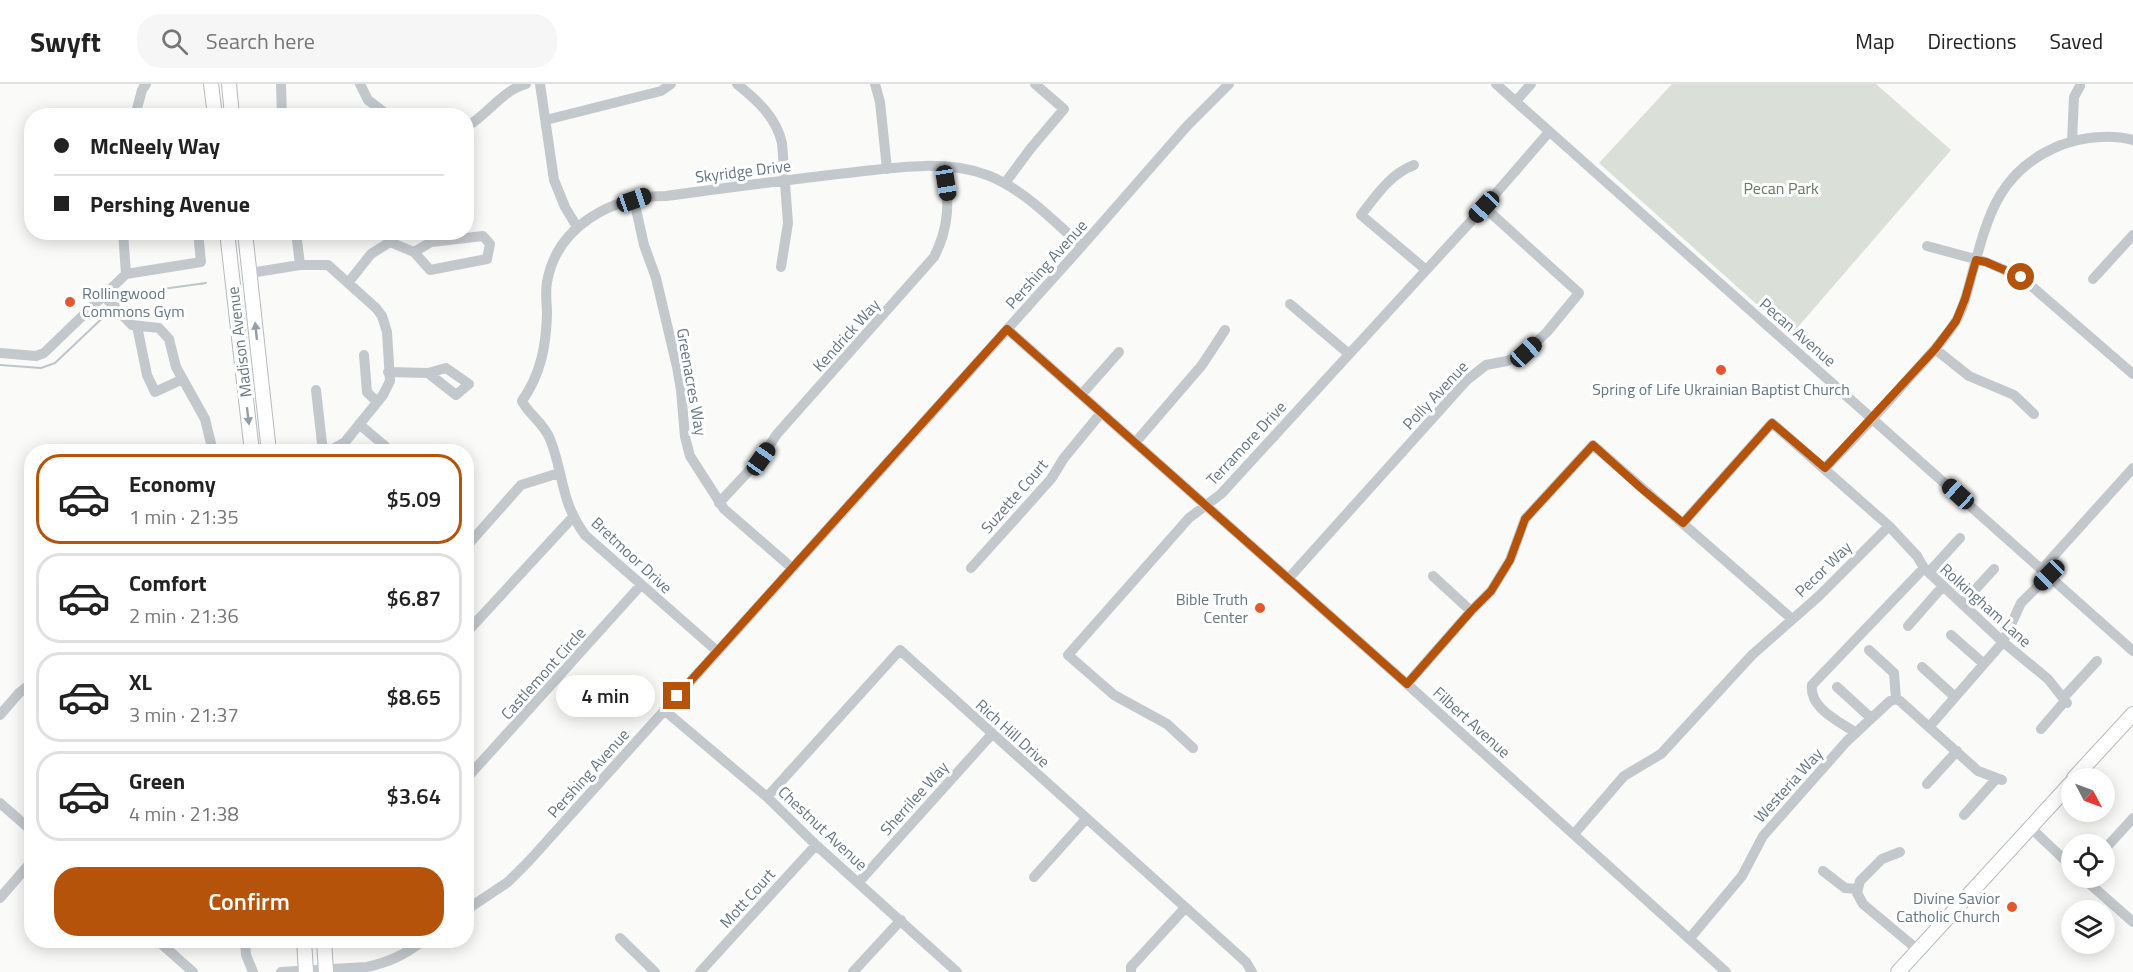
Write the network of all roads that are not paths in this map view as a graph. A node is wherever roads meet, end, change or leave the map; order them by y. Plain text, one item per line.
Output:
1 (146, 84) edge
2 (212, 84) edge
3 (229, 84) edge
4 (281, 84) edge
5 (360, 84) edge
6 (526, 84) edge
7 (540, 84) edge
8 (671, 84) edge
9 (737, 84) edge
10 (875, 84) edge
11 (1035, 84) edge
12 (1229, 84) edge
13 (1496, 84) edge
14 (1531, 84) edge
15 (2080, 86) dead end
16 (1516, 101) junction
17 (137, 108) edge
18 (214, 108) edge
19 (231, 108) edge
20 (282, 108) edge
21 (378, 108) edge
22 (546, 120) junction
23 (474, 123) edge
24 (1549, 132) junction
25 (2133, 140) edge
26 (2072, 141) junction
27 (1414, 165) dead end
28 (944, 168) junction
29 (886, 169) junction
30 (786, 180) junction
31 (1005, 183) junction
32 (634, 200) junction
33 (1484, 207) junction
34 (577, 227) junction
35 (2133, 235) edge
36 (474, 237) edge
37 (124, 240) edge
38 (199, 240) edge
39 (228, 240) edge
40 (246, 240) edge
41 (297, 240) edge
42 (448, 240) edge
43 (1082, 246) junction
44 (1927, 246) dead end
45 (414, 252) junction
46 (1976, 260) junction
47 (300, 265) junction
48 (781, 267) dead end
49 (1425, 269) junction
50 (250, 273) junction
51 (126, 274) junction
52 (2093, 279) dead end
53 (348, 283) junction
54 (106, 299) junction
55 (1290, 304) dead end
56 (137, 326) junction
57 (1007, 329) junction
58 (1226, 330) dead end
59 (1935, 349) junction
60 (1119, 352) dead end
61 (0, 353) edge
62 (1349, 354) junction
63 (364, 355) dead end
64 (388, 372) junction
65 (428, 373) dead end
66 (2133, 374) edge
67 (183, 379) junction
68 (316, 390) dead end
69 (1081, 395) junction
70 (522, 401) joint
71 (377, 402) junction
72 (1101, 413) junction
73 (2034, 414) dead end
74 (1873, 418) junction
75 (359, 424) junction
76 (1135, 442) junction
77 (211, 444) edge
78 (251, 444) edge
79 (268, 444) edge
80 (322, 444) edge
81 (342, 444) edge
82 (383, 444) edge
83 (1825, 468) junction
84 (2133, 468) edge
85 (560, 473) junction
86 (719, 502) junction
87 (1206, 504) junction
88 (573, 517) junction
89 (1683, 523) junction
90 (1888, 526) junction
91 (474, 538) edge
92 (1960, 538) dead end
93 (792, 568) junction
94 (971, 568) dead end
95 (1994, 569) dead end
96 (1926, 570) junction
97 (2046, 572) junction
98 (1433, 576) dead end
99 (1288, 579) junction
100 (641, 585) junction
101 (1943, 586) junction
102 (1962, 604) junction
103 (1471, 611) junction
104 (1792, 619) junction
105 (474, 624) edge
106 (1908, 626) dead end
107 (1951, 634) dead end
108 (2003, 642) junction
109 (1869, 650) dead end
110 (717, 651) junction
111 (2133, 651) edge
112 (2097, 661) dead end
113 (1984, 664) junction
114 (1922, 667) dead end
115 (1407, 684) junction
116 (1837, 687) dead end
117 (24, 690) edge
118 (0, 697) edge
119 (1955, 697) junction
120 (1896, 699) junction
121 (2065, 701) junction
122 (9, 704) junction
123 (664, 710) junction
124 (2133, 714) edge
125 (0, 715) edge
126 (1871, 718) junction
127 (1930, 726) junction
128 (2041, 729) dead end
129 (1856, 733) junction
130 (992, 734) junction
131 (1193, 748) dead end
132 (1957, 751) junction
133 (2084, 768) edge
134 (474, 770) edge
135 (1927, 784) dead end
136 (2061, 793) edge
137 (767, 797) junction
138 (0, 803) edge
139 (1964, 815) dead end
140 (2133, 818) edge
141 (1086, 819) junction
142 (24, 824) edge
143 (2030, 827) junction
144 (1574, 834) junction
145 (2115, 838) edge
146 (816, 845) junction
147 (1900, 852) dead end
148 (2061, 857) edge
149 (24, 870) edge
150 (1823, 871) dead end
151 (1034, 877) dead end
152 (859, 882) junction
153 (2094, 888) edge
154 (1857, 889) junction
155 (0, 898) edge
156 (474, 905) edge
157 (1185, 908) junction
158 (901, 920) junction
159 (2133, 922) edge
160 (620, 938) dead end
161 (1690, 938) junction
162 (166, 948) edge
163 (246, 948) edge
164 (305, 948) edge
165 (325, 948) edge
166 (413, 948) edge
167 (1918, 950) junction
168 (367, 970) edge
169 (306, 971) edge
170 (326, 971) edge
171 (954, 971) edge
172 (193, 972) edge
173 (253, 972) edge
174 (281, 972) edge
175 (655, 972) edge
176 (700, 972) edge
177 (853, 972) edge
178 (1131, 972) edge
179 (1252, 972) edge
180 (1726, 972) edge
181 (1898, 972) edge

1 - 17 street
2 - 18 main road
3 - 19 main road
4 - 20 street
5 - 21 street
6 - 23 street
7 - 22 street
8 - 22 street
9 - 30 street
10 - 29 street
11 - 31 street
12 - 43 street, Pershing Avenue
13 - 16 street, Pecan Avenue
14 - 16 street
15 - 26 street
16 - 24 street, Pecan Avenue
22 - 34 street
24 - 33 street, Terramore Drive
24 - 74 street, Pecan Avenue
25 - 26 street
26 - 46 street
27 - 49 street
28 - 29 street, Skyridge Drive
28 - 31 street, Skyridge Drive
28 - 86 street, Kendrick Way
29 - 30 street, Skyridge Drive
30 - 32 street, Skyridge Drive
30 - 48 street
31 - 43 street, Skyridge Drive
32 - 34 street, Skyridge Drive
32 - 86 street, Greenacres Way
33 - 49 street, Terramore Drive
33 - 99 street, Polly Avenue
34 - 70 street, Skyridge Drive
35 - 52 street
36 - 45 street
37 - 51 street
38 - 51 street
39 -> 78 main road, Madison Avenue
40 - 50 main road, Madison Avenue
41 - 47 street
42 - 45 street
43 - 57 street, Pershing Avenue
44 - 46 street
45 - 53 street
46 - 59 street
46 - 66 street
47 - 50 street
47 - 53 street
49 - 62 street, Terramore Drive
79 -> 50 main road, Madison Avenue
51 - 54 street
53 - 64 street
54 - 56 street
54 - 61 street
55 - 62 street
56 - 67 street
56 - 67 street
57 - 69 street, Filbert Avenue
57 - 93 street, Pershing Avenue
58 - 76 street
59 - 73 street
59 - 74 street
60 - 69 street
62 - 87 street, Terramore Drive
63 - 71 street
64 - 65 street
64 - 71 street
67 - 77 street
68 - 80 street
69 - 72 street, Filbert Avenue
70 - 85 street, Bretmoor Drive
71 - 75 street
72 - 76 street, Filbert Avenue
72 - 94 street, Suzette Court
74 - 83 street
74 - 97 street, Pecan Avenue
75 - 81 street
75 - 82 street
76 - 87 street, Filbert Avenue
83 - 89 street
83 - 90 street
84 - 97 street
85 - 88 street, Bretmoor Drive
85 - 91 street
86 - 93 street, Greenacres Way
87 - 99 street, Filbert Avenue
87 - 131 street, Terramore Drive
88 - 100 street, Bretmoor Drive
88 - 105 street
89 - 103 street
89 - 104 street
90 - 96 street, Rolkingham Lane
90 - 104 street, Pecor Way
92 - 96 street
93 - 110 street, Pershing Avenue
95 - 102 street
96 - 101 street, Rolkingham Lane
96 - 129 street
97 - 108 street
97 - 111 street, Pecan Avenue
98 - 103 street
99 - 115 street, Filbert Avenue
100 - 110 street, Bretmoor Drive
100 - 134 street, Castlemont Circle
101 - 102 street, Rolkingham Lane
101 - 106 street
102 - 108 street, Rolkingham Lane
103 - 115 street
104 - 144 street, Pecor Way
107 - 113 street
108 - 113 street
108 - 121 street, Rolkingham Lane
109 - 120 street
110 - 123 street, Pershing Avenue
112 - 121 street
113 - 119 street
114 - 119 street
115 - 144 street, Filbert Avenue
116 - 126 street
117 - 122 street
118 - 122 street
119 - 127 street
120 - 126 street, Westeria Way
120 - 127 street
121 - 128 street
122 - 125 street
123 - 137 street, Chestnut Avenue
123 - 156 street, Pershing Avenue
124 - 133 main road
126 - 129 street, Westeria Way
127 - 132 street
129 - 161 street, Westeria Way
130 - 137 street, Rich Hill Drive
130 - 141 street, Rich Hill Drive
130 - 152 street, Sherrilee Way
132 - 135 street
132 - 139 street
136 - 143 main road
137 - 146 street, Chestnut Avenue
138 - 142 street
140 - 145 street
141 - 151 street
141 - 157 street, Rich Hill Drive
143 - 148 street
143 - 167 main road
144 - 161 street, Filbert Avenue
146 - 152 street, Chestnut Avenue
146 - 176 street, Mott Court
147 - 154 street
149 - 155 street
150 - 154 street
152 - 158 street, Chestnut Avenue
153 - 159 street
154 - 167 street
157 - 178 street
157 - 179 street, Rich Hill Drive
158 - 171 street, Chestnut Avenue
158 - 177 street
160 - 175 street
161 - 180 street, Filbert Avenue
162 - 172 street
163 - 173 street
164 - 169 main road
165 - 170 main road
166 - 168 street
167 - 181 main road
168 - 170 street
169 - 170 street
169 - 174 street

